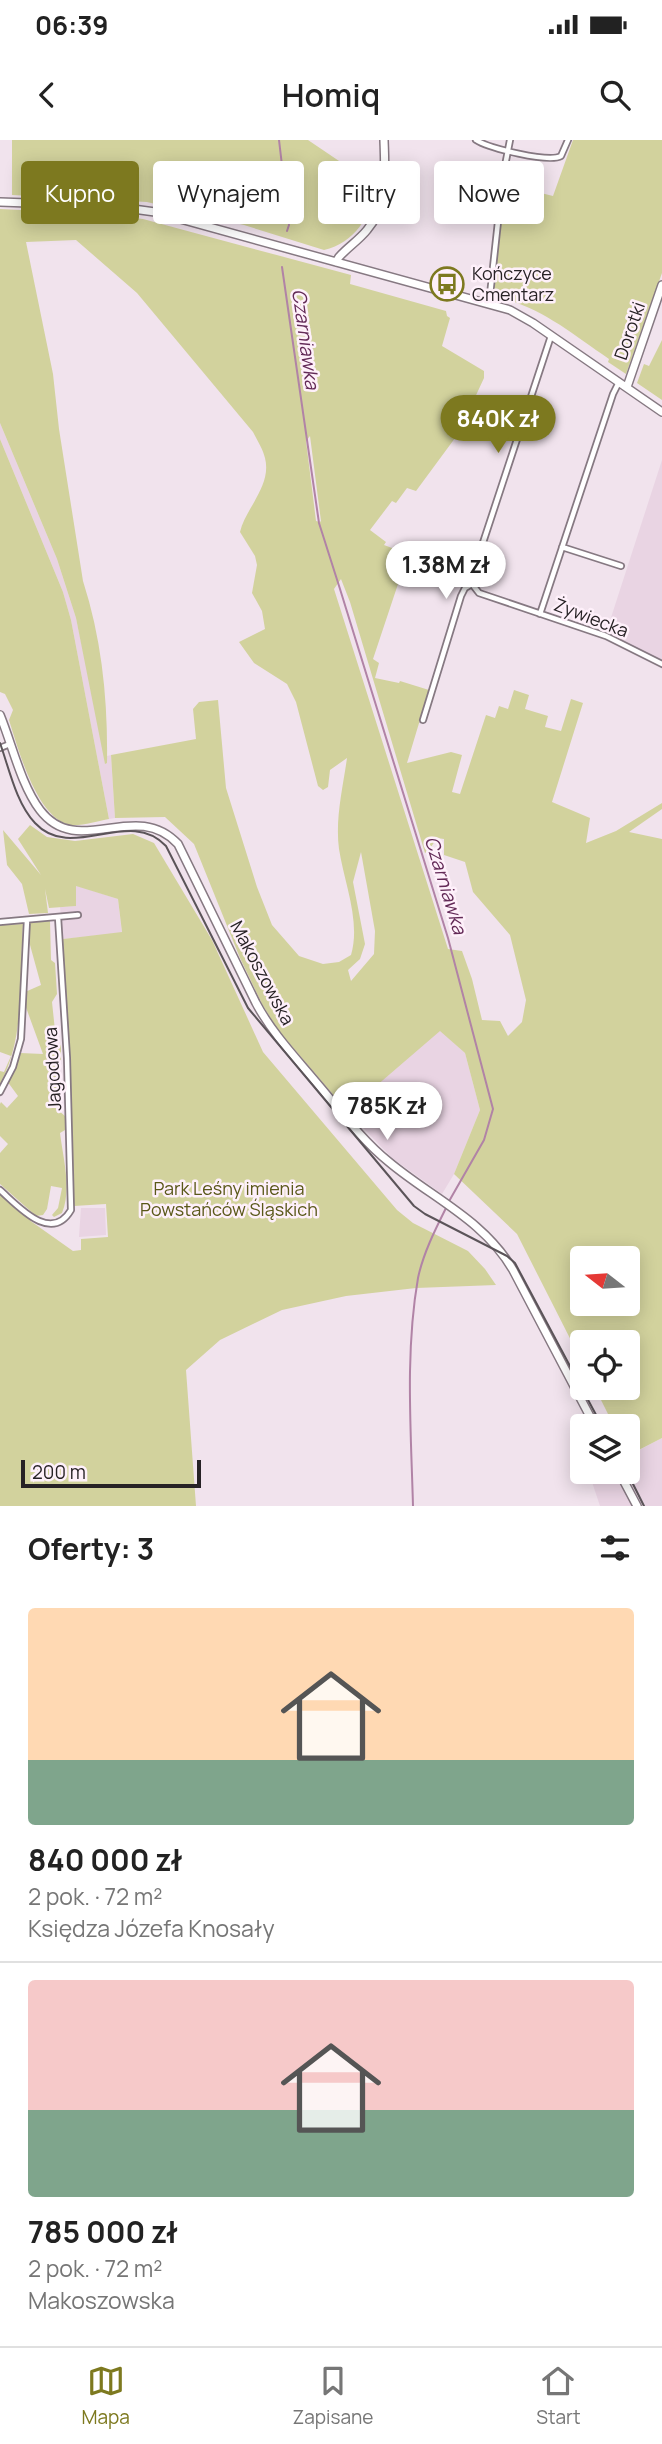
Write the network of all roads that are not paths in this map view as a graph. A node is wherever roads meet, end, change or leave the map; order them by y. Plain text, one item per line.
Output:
1 (384, 140) edge
2 (476, 140) edge
3 (510, 140) edge
4 (568, 140) edge
5 (507, 150) junction
6 (0, 202) edge
7 (336, 262) junction
8 (662, 285) edge
9 (489, 304) junction
10 (551, 335) junction
11 (623, 384) junction
12 (662, 412) edge
13 (562, 548) junction
14 (621, 566) dead end
15 (472, 584) junction
16 (540, 614) junction
17 (662, 664) edge
18 (0, 715) edge
19 (423, 720) dead end
20 (11, 744) junction
21 (0, 748) edge
22 (78, 915) dead end
23 (58, 917) junction
24 (27, 920) junction
25 (0, 922) edge
26 (0, 1092) edge
27 (0, 1190) edge
28 (589, 1414) edge
29 (625, 1484) edge
30 (637, 1506) edge

1 - 7 main road
2 - 5 street
3 - 5 street
4 - 5 street
5 - 9 street
6 - 7 main road
7 - 9 main road
8 - 11 main road, Dorotki
9 - 10 main road
10 - 11 main road
10 - 15 street
11 - 12 main road
11 - 13 street
13 - 14 street
13 - 16 street
15 - 16 street, Żywiecka
15 - 19 street
16 - 17 street, Żywiecka
18 - 20 main road, Makoszowska
20 - 21 street
20 - 28 main road, Makoszowska
22 - 23 street
23 - 24 street
23 - 27 street, Jagodowa
24 - 25 street
24 - 26 street, Jagodowa
29 - 30 main road

